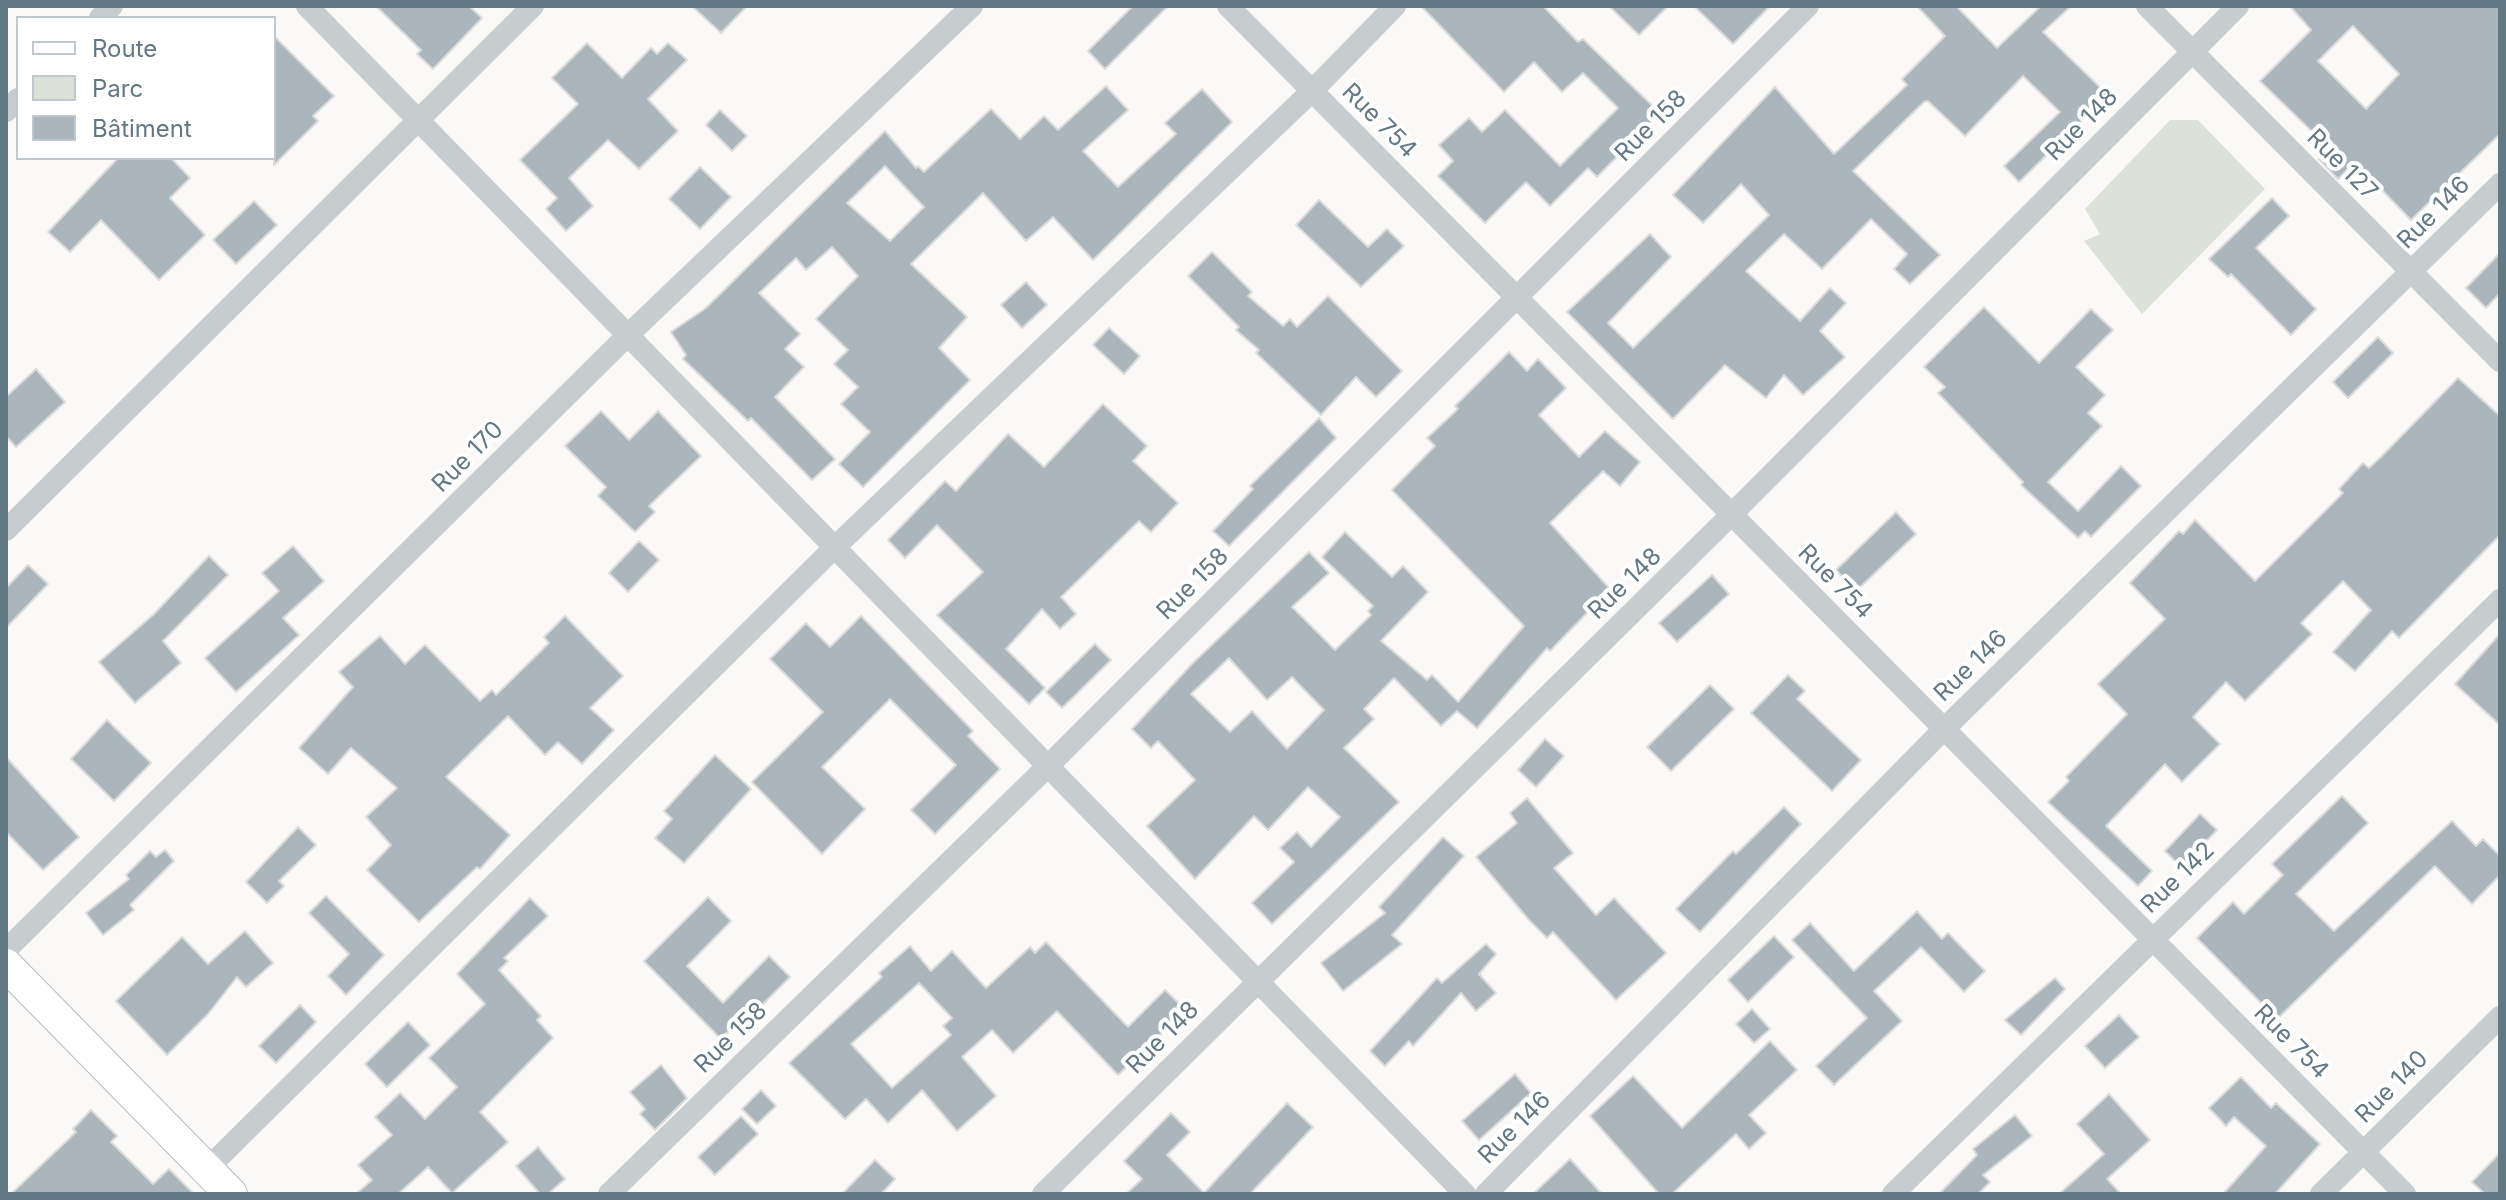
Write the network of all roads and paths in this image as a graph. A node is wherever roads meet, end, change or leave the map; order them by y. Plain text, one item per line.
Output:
1 (307, 6) edge
2 (533, 6) edge
3 (972, 6) edge
4 (1228, 6) edge
5 (1395, 6) edge
6 (1808, 6) edge
7 (2147, 6) edge
8 (2238, 6) edge
9 (2192, 52) junction
10 (1312, 91) junction
11 (418, 120) junction
12 (2500, 184) edge
13 (2411, 272) junction
14 (1517, 297) junction
15 (628, 335) junction
16 (2500, 361) edge
17 (1732, 514) junction
18 (6, 530) edge
19 (835, 547) junction
20 (2500, 600) edge
21 (1944, 729) junction
22 (1048, 766) junction
23 (2153, 939) junction
24 (6, 950) edge
25 (6, 965) edge
26 (1258, 981) junction
27 (2500, 1017) edge
28 (2363, 1151) junction
29 (207, 1169) junction
30 (231, 1194) edge
31 (609, 1194) edge
32 (1043, 1194) edge
33 (1465, 1194) edge
34 (1486, 1194) edge
35 (1893, 1194) edge
36 (2321, 1194) edge
37 (2405, 1194) edge

1 - 11 street
2 - 11 street
3 - 15 street, Rue 170
4 - 10 street, Rue 754
5 - 10 street
6 - 14 street, Rue 158
7 - 9 street, Rue 127
8 - 9 street, Rue 148
9 - 13 street, Rue 127
9 - 17 street, Rue 148
10 - 14 street, Rue 754
10 - 19 street
11 - 15 street
11 - 18 street
12 - 13 street, Rue 146
13 - 16 street, Rue 127
13 - 21 street, Rue 146
14 - 17 street, Rue 754
14 - 22 street, Rue 158
15 - 19 street
15 - 24 street, Rue 170
17 - 21 street, Rue 754
17 - 26 street, Rue 148
19 - 22 street
19 - 29 street
20 - 23 street, Rue 142
21 - 23 street, Rue 754
21 - 34 street, Rue 146
22 - 26 street
22 - 31 street, Rue 158
23 - 28 street, Rue 754
23 - 35 street, Rue 142
25 - 29 street
26 - 32 street, Rue 148
26 - 33 street
27 - 28 street, Rue 140
28 - 36 street, Rue 140
28 - 37 street, Rue 754
29 - 30 street

